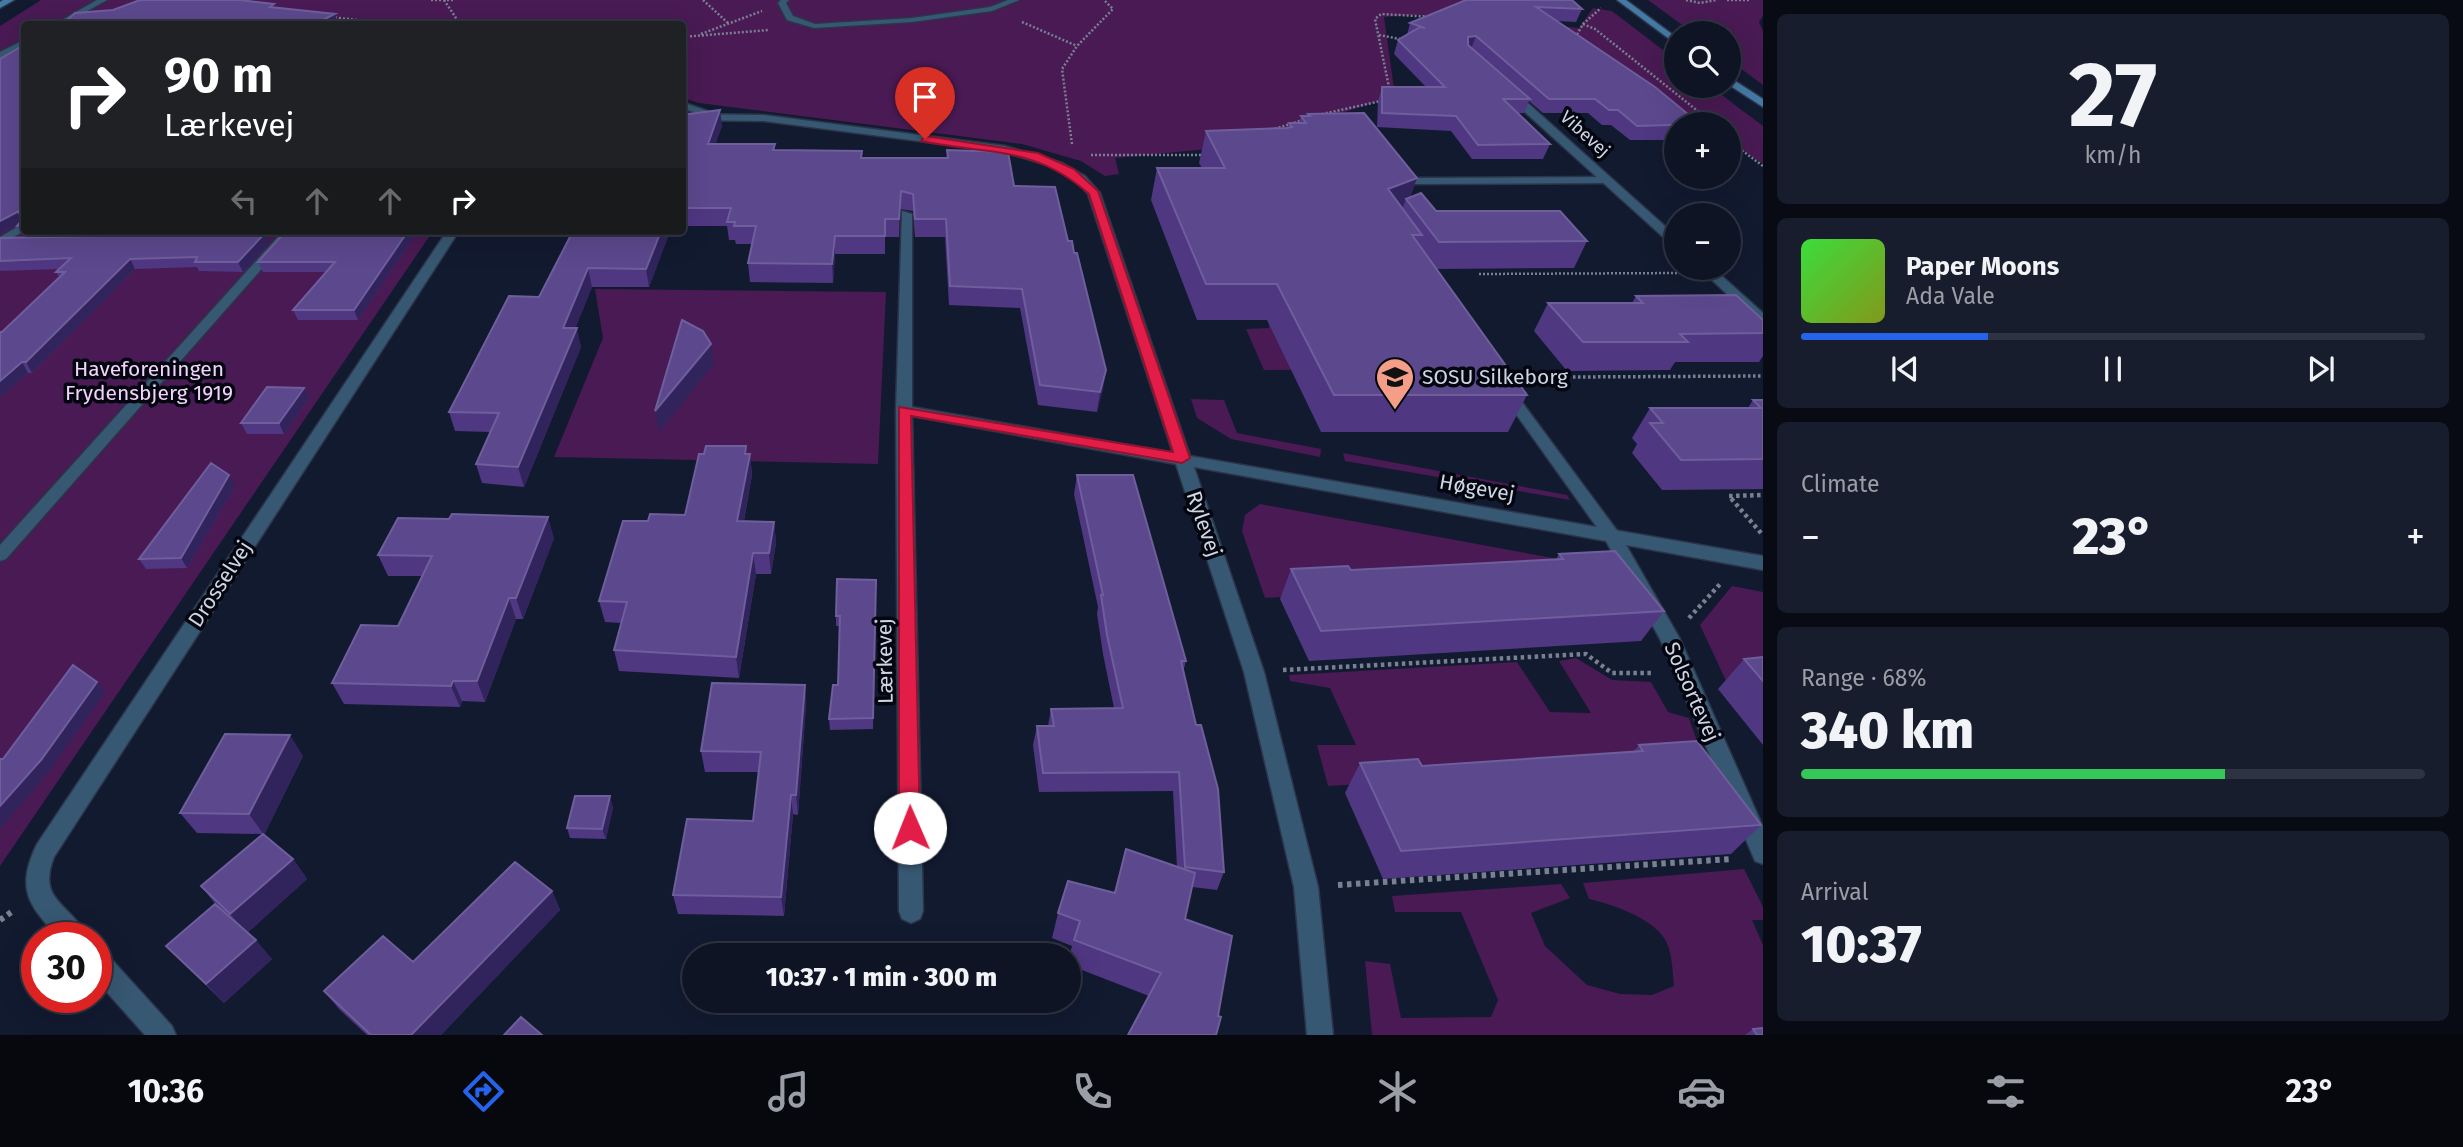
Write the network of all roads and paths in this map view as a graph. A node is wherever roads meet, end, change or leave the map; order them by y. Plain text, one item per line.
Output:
1 (10, 0) edge
2 (103, 0) edge
3 (431, 0) edge
4 (453, 0) edge
5 (703, 0) edge
6 (1015, 0) edge
7 (1104, 0) edge
8 (1620, 0) edge
9 (1686, 0) edge
10 (1716, 0) edge
11 (1727, 0) edge
12 (1749, 0) edge
13 (444, 1) edge
14 (784, 2) edge
15 (0, 5) edge
16 (992, 9) junction
17 (1610, 9) dead end
18 (324, 16) edge
19 (1582, 17) edge
20 (1444, 18) edge
21 (1590, 18) junction
22 (64, 21) edge
23 (366, 21) edge
24 (458, 21) edge
25 (728, 24) junction
26 (1583, 24) junction
27 (814, 26) junction
28 (1664, 32) edge
29 (1379, 35) junction
30 (696, 36) junction
31 (686, 37) edge
32 (1567, 41) edge
33 (1417, 43) edge
34 (21, 44) edge
35 (1077, 46) junction
36 (4, 52) edge
37 (1496, 80) edge
38 (1741, 88) edge
39 (1390, 96) edge
40 (1386, 101) edge
41 (1763, 104) edge
42 (686, 106) edge
43 (1699, 112) edge
44 (713, 116) junction
45 (1317, 116) edge
46 (686, 117) edge
47 (1303, 120) edge
48 (1264, 132) edge
49 (1741, 150) edge
50 (1076, 155) junction
51 (1204, 155) dead end
52 (1391, 155) edge
53 (1047, 160) junction
54 (1763, 166) edge
55 (1608, 180) junction
56 (905, 214) dead end
57 (21, 228) edge
58 (1664, 232) edge
59 (280, 235) edge
60 (450, 235) edge
61 (0, 242) edge
62 (27, 242) edge
63 (1664, 271) edge
64 (1479, 274) dead end
65 (1718, 280) edge
66 (1763, 320) edge
67 (1496, 376) edge
68 (1763, 376) edge
69 (1573, 377) dead end
70 (904, 410) junction
71 (1182, 458) junction
72 (1763, 495) edge
73 (1612, 536) junction
74 (1763, 536) edge
75 (0, 555) edge
76 (1743, 559) junction
77 (1763, 563) edge
78 (1670, 639) junction
79 (1254, 672) junction
80 (1645, 673) dead end
81 (1763, 853) edge
82 (1697, 861) dead end
83 (1306, 887) junction
84 (911, 911) dead end
85 (61, 922) edge
86 (112, 979) edge
87 (163, 1035) edge
88 (1320, 1035) edge

1 - 15 street
2 - 22 lane
3 - 13 path
4 - 13 path
5 - 25 path
6 - 16 lane
7 - 35 path
8 - 28 street
9 - 10 path
11 - 12 path
13 - 24 path
14 - 25 path
14 - 27 lane
16 - 27 lane
16 - 35 path
17 - 21 path
18 - 23 path
19 - 21 path
20 - 29 path
21 - 26 path
25 - 30 path
26 - 32 path
26 - 43 path
27 - 30 path
29 - 33 path
29 - 39 path
30 - 31 path
34 - 36 lane
35 - 50 path
37 - 55 street, Vibevej
38 - 41 street
40 - 45 path
42 - 44 lane
44 - 46 street
44 - 53 street, Rylevej
47 - 48 path
49 - 54 path
50 - 51 path
50 - 53 path
52 - 55 lane
53 - 71 street, Rylevej
55 - 58 street, Vibevej
56 - 70 street, Lærkevej
57 - 61 lane
59 - 75 lane
60 - 85 street, Drosselvej
61 - 62 lane
63 - 64 path
65 - 66 street
67 - 73 lane
68 - 69 path
70 - 71 street
70 - 84 street, Lærkevej
71 - 73 street, Høgevej
71 - 79 street, Rylevej
72 - 74 path
73 - 76 street, Høgevej
73 - 78 street, Solsortevej
76 - 77 street, Høgevej
76 - 78 path
78 - 81 street, Solsortevej
79 - 80 path
79 - 83 street, Rylevej
82 - 83 path
83 - 88 street, Rylevej
86 - 87 street

